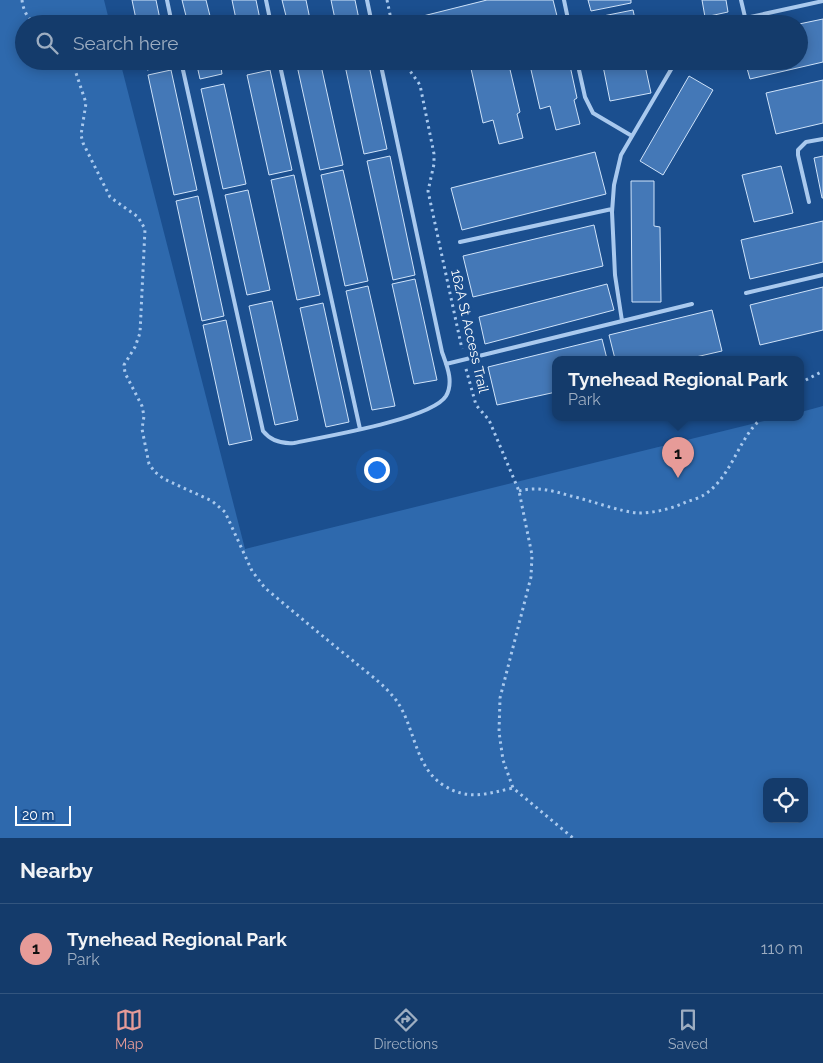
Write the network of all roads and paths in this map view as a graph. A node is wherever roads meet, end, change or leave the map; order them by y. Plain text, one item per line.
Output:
1 (22, 0) edge
2 (167, 0) edge
3 (266, 0) edge
4 (367, 0) edge
5 (387, 0) edge
6 (564, 0) edge
7 (741, 0) edge
8 (823, 1) edge
9 (27, 15) edge
10 (170, 15) edge
11 (269, 15) edge
12 (370, 15) edge
13 (390, 15) edge
14 (567, 15) edge
15 (745, 15) edge
16 (755, 15) edge
17 (75, 70) edge
18 (183, 70) edge
19 (281, 70) edge
20 (382, 70) edge
21 (409, 70) edge
22 (579, 70) edge
23 (671, 70) edge
24 (632, 136) junction
25 (823, 139) edge
26 (809, 202) dead end
27 (612, 208) junction
28 (460, 242) dead end
29 (823, 275) edge
30 (746, 293) dead end
31 (692, 304) dead end
32 (622, 321) junction
33 (464, 360) junction
34 (446, 364) junction
35 (823, 371) edge
36 (804, 381) edge
37 (758, 421) edge
38 (360, 429) junction
39 (519, 491) junction
40 (513, 788) junction
41 (574, 838) edge

1 - 9 path
2 - 10 lane
3 - 11 lane
4 - 12 lane
5 - 13 path
6 - 14 lane
7 - 15 lane
8 - 16 lane
17 - 40 path
18 - 38 lane
19 - 38 lane
20 - 34 lane
21 - 33 path, 162A St Access Trail
22 - 24 lane
23 - 24 lane
24 - 27 lane
25 - 26 lane
27 - 28 lane
27 - 32 lane
29 - 30 lane
31 - 32 lane
32 - 33 lane
33 - 34 lane
33 - 39 path, 162A St Access Trail
34 - 38 lane
35 - 36 path
37 - 39 path
39 - 40 path, 162A St Access Trail
40 - 41 path

